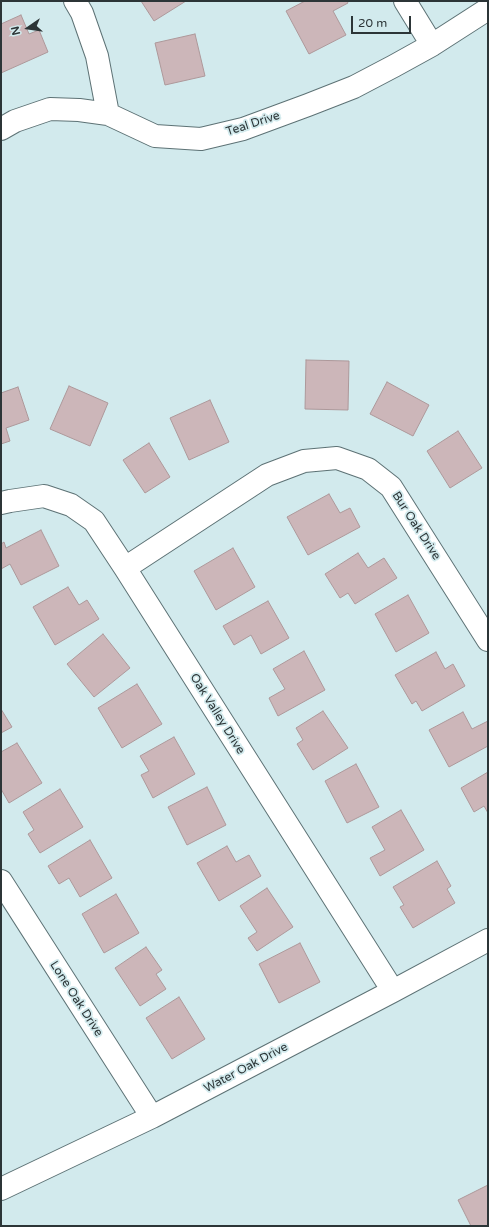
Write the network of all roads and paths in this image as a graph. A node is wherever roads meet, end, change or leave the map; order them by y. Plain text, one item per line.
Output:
1 (75, 1) edge
2 (405, 1) edge
3 (488, 9) edge
4 (432, 45) junction
5 (108, 114) junction
6 (1, 128) edge
7 (1, 503) edge
8 (125, 568) junction
9 (488, 640) edge
10 (1, 881) edge
11 (488, 940) edge
12 (393, 991) junction
13 (152, 1117) junction
14 (1, 1190) edge

1 - 5 street
2 - 4 street
3 - 4 street, Teal Drive
4 - 5 street, Teal Drive
5 - 6 street, Teal Drive
7 - 8 street, Oak Valley Drive
8 - 9 street, Bur Oak Drive
8 - 12 street, Oak Valley Drive
10 - 13 street, Lone Oak Drive
11 - 12 street, Water Oak Drive
12 - 13 street, Water Oak Drive
13 - 14 street, Water Oak Drive

